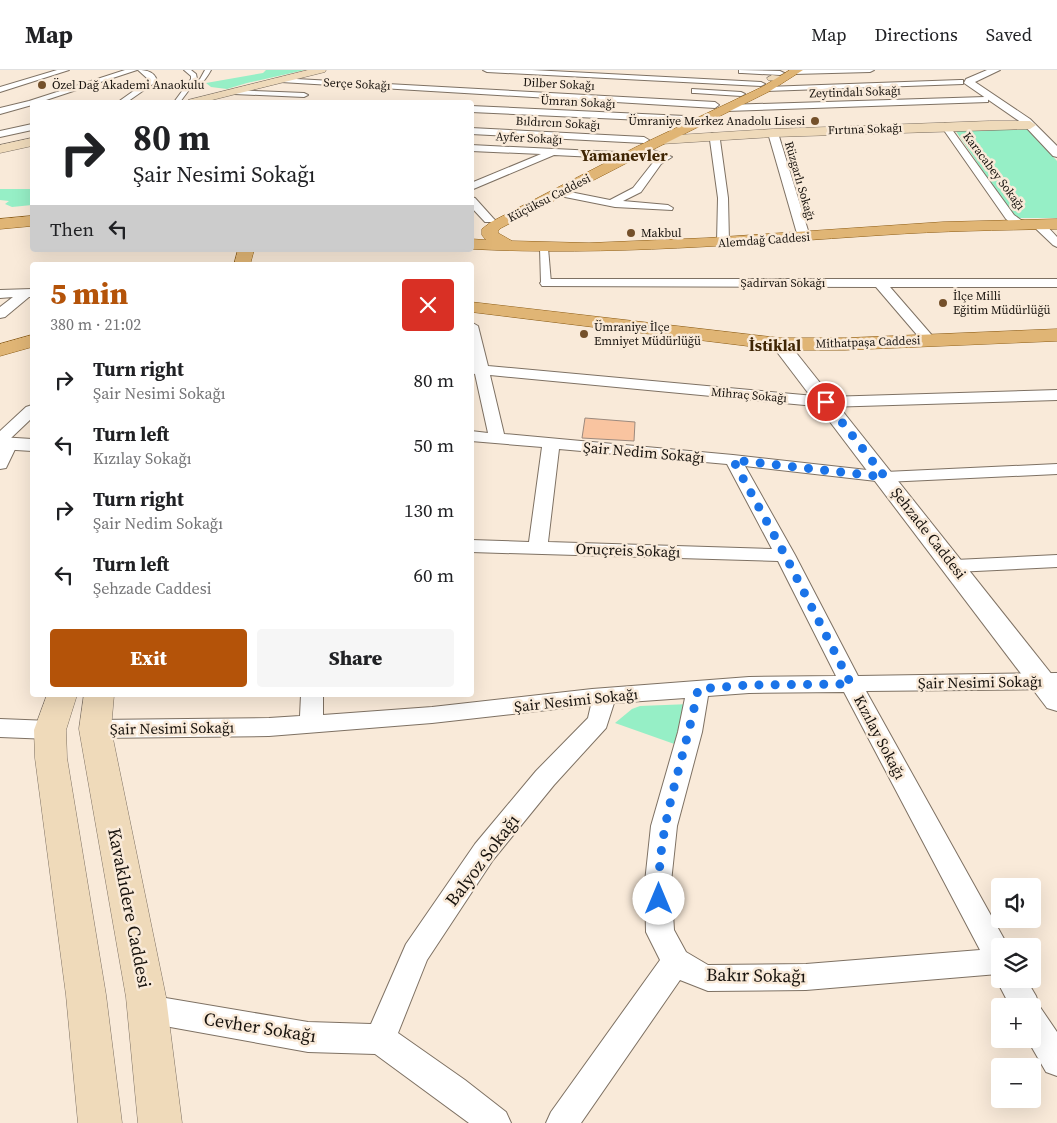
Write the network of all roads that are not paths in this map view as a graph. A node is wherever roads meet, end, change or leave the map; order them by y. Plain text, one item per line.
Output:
1 (65, 70) edge
2 (133, 70) edge
3 (142, 70) edge
4 (187, 70) edge
5 (208, 70) edge
6 (321, 70) edge
7 (487, 70) edge
8 (608, 70) edge
9 (870, 70) edge
10 (986, 70) edge
11 (995, 70) edge
12 (331, 71) edge
13 (737, 71) edge
14 (556, 72) edge
15 (785, 74) edge
16 (931, 74) dead end
17 (0, 79) edge
18 (281, 80) junction
19 (945, 82) junction
20 (960, 82) junction
21 (551, 84) dead end
22 (16, 86) junction
23 (763, 86) junction
24 (0, 90) edge
25 (684, 91) dead end
26 (234, 92) junction
27 (974, 93) junction
28 (184, 94) junction
29 (316, 95) dead end
30 (742, 97) junction
31 (46, 98) junction
32 (209, 98) junction
33 (40, 100) edge
34 (50, 100) edge
35 (125, 100) edge
36 (179, 100) edge
37 (200, 100) edge
38 (244, 100) edge
39 (985, 100) junction
40 (30, 103) edge
41 (721, 107) junction
42 (474, 108) edge
43 (0, 111) edge
44 (1030, 125) junction
45 (945, 126) junction
46 (30, 127) edge
47 (673, 128) junction
48 (474, 131) edge
49 (773, 133) junction
50 (0, 134) edge
51 (706, 136) junction
52 (30, 142) edge
53 (643, 144) junction
54 (474, 148) edge
55 (0, 149) edge
56 (555, 152) junction
57 (1057, 153) edge
58 (622, 156) junction
59 (474, 187) edge
60 (560, 193) junction
61 (474, 203) edge
62 (612, 203) junction
63 (668, 208) dead end
64 (489, 220) junction
65 (30, 221) edge
66 (1057, 224) edge
67 (1, 225) edge
68 (1032, 225) junction
69 (474, 231) edge
70 (804, 237) junction
71 (723, 242) junction
72 (1057, 243) edge
73 (474, 244) edge
74 (514, 247) junction
75 (544, 248) junction
76 (546, 283) joint
77 (880, 283) junction
78 (1057, 283) edge
79 (0, 294) edge
80 (29, 294) edge
81 (474, 308) edge
82 (0, 314) edge
83 (1057, 335) edge
84 (929, 340) junction
85 (30, 342) edge
86 (780, 344) junction
87 (0, 350) edge
88 (474, 352) edge
89 (476, 369) edge
90 (1057, 395) edge
91 (826, 402) junction
92 (30, 412) edge
93 (474, 436) edge
94 (497, 438) junction
95 (3, 442) edge
96 (551, 444) junction
97 (30, 445) edge
98 (733, 460) junction
99 (0, 464) edge
100 (1057, 469) edge
101 (885, 477) junction
102 (474, 546) edge
103 (538, 548) junction
104 (785, 555) junction
105 (1057, 561) edge
106 (954, 566) junction
107 (1050, 681) edge
108 (851, 684) junction
109 (698, 689) junction
110 (605, 696) junction
111 (61, 697) edge
112 (312, 697) edge
113 (1057, 701) edge
114 (97, 712) edge
115 (311, 723) junction
116 (0, 728) edge
117 (50, 730) junction
118 (991, 944) edge
119 (676, 961) junction
120 (991, 962) edge
121 (148, 1009) junction
122 (1041, 1033) edge
123 (380, 1039) junction
124 (1057, 1061) edge
125 (100, 1123) edge
126 (160, 1123) edge
127 (495, 1123) edge
128 (562, 1123) edge

1 - 22 street
2 - 31 street
3 - 35 street
4 - 28 street
5 - 28 street
6 - 12 street
6 - 18 main road
7 - 14 street
8 - 15 street
9 - 15 street
10 - 20 street
11 - 44 street
13 - 15 street
14 - 21 street
14 - 23 street
15 - 23 main road, Küçüksu Caddesi
16 - 19 street
17 - 22 street
18 - 26 main road
18 - 41 street, Dilber Sokağı
19 - 20 street
19 - 23 street
20 - 27 street
22 - 24 street
22 - 31 street
23 - 30 main road, Küçüksu Caddesi
25 - 30 street
26 - 29 street, Serçe Sokağı
26 - 32 main road
27 - 30 street
27 - 39 street
28 - 36 street
30 - 41 main road, Küçüksu Caddesi
31 - 33 street
31 - 34 street
32 - 37 main road
32 - 38 street
39 - 41 street, Zeytindalı Sokağı
39 - 44 street
40 - 43 street
41 - 47 main road, Küçüksu Caddesi
42 - 47 street, Ümran Sokağı
44 - 45 main road, Fırtına Sokağı
44 - 57 street
45 - 49 main road, Fırtına Sokağı
45 - 68 street, Karacabey Sokağı
46 - 50 street
47 - 49 main road
47 - 51 main road
47 - 51 main road
47 - 53 main road, Küçüksu Caddesi
48 - 53 street, Bıldırcın Sokağı
49 - 51 main road, Fırtına Sokağı
49 - 70 street, Rüzgarlı Sokağı
51 - 71 street
52 - 55 main road
53 - 58 main road, Küçüksu Caddesi
53 - 62 street, Bıldırcın Sokağı
54 - 56 street, Ayfer Sokağı
56 - 58 street, Ayfer Sokağı
56 - 59 street
58 - 60 main road, Küçüksu Caddesi
58 - 64 main road, Küçüksu Caddesi
60 - 62 street
60 - 74 main road, Küçüksu Caddesi
61 - 64 street
62 - 63 street
64 - 69 main road, Küçüksu Caddesi
65 - 67 main road
66 - 68 main road, Alemdağ Caddesi
68 - 70 main road, Alemdağ Caddesi
68 - 72 street, Karacabey Sokağı
70 - 71 main road, Alemdağ Caddesi
71 - 75 main road, Alemdağ Caddesi
73 - 74 main road, Alemdağ Caddesi
74 - 75 main road, Alemdağ Caddesi
75 - 76 street, Şadırvan Sokağı
76 - 77 street, Şadırvan Sokağı
77 - 78 street, Şadırvan Sokağı
77 - 84 street
79 - 80 street
80 - 82 street
81 - 86 main road, Mithatpaşa Caddesi
83 - 84 main road, Mithatpaşa Caddesi
84 - 86 main road, Mithatpaşa Caddesi
85 - 87 main road
86 - 91 street, Şehzade Caddesi
88 - 89 street
89 - 91 street, Mihraç Sokağı
89 - 94 street
90 - 91 street, Mihraç Sokağı
91 - 101 street, Şehzade Caddesi
92 - 95 street
93 - 94 street, Şair Nedim Sokağı
94 - 96 street, Şair Nedim Sokağı
95 - 97 street
95 - 99 street
96 - 98 street, Şair Nedim Sokağı
96 - 103 street
98 - 101 street, Şair Nedim Sokağı
98 - 104 street, Kızılay Sokağı
100 - 101 street, Şair Nedim Sokağı
101 - 106 street, Şehzade Caddesi
102 - 103 street, Oruçreis Sokağı
103 - 104 street, Oruçreis Sokağı
104 - 108 street, Kızılay Sokağı
105 - 106 street
106 - 107 street, Şehzade Caddesi
107 - 108 street, Şair Nesimi Sokağı
107 - 113 street, Şehzade Caddesi
108 - 109 street, Şair Nesimi Sokağı
108 - 118 street, Kızılay Sokağı
109 - 110 street, Şair Nesimi Sokağı
109 - 119 street
110 - 115 street, Şair Nesimi Sokağı
110 - 123 street, Balyoz Sokağı
111 - 117 main road
112 - 115 street
114 - 115 street, Şair Nesimi Sokağı
114 - 117 main road
114 - 121 main road, Kavaklıdere Caddesi
116 - 117 street
117 - 125 main road
119 - 120 street, Bakır Sokağı
119 - 128 street
121 - 123 street, Cevher Sokağı
121 - 126 main road, Kavaklıdere Caddesi
122 - 124 street
123 - 127 street

